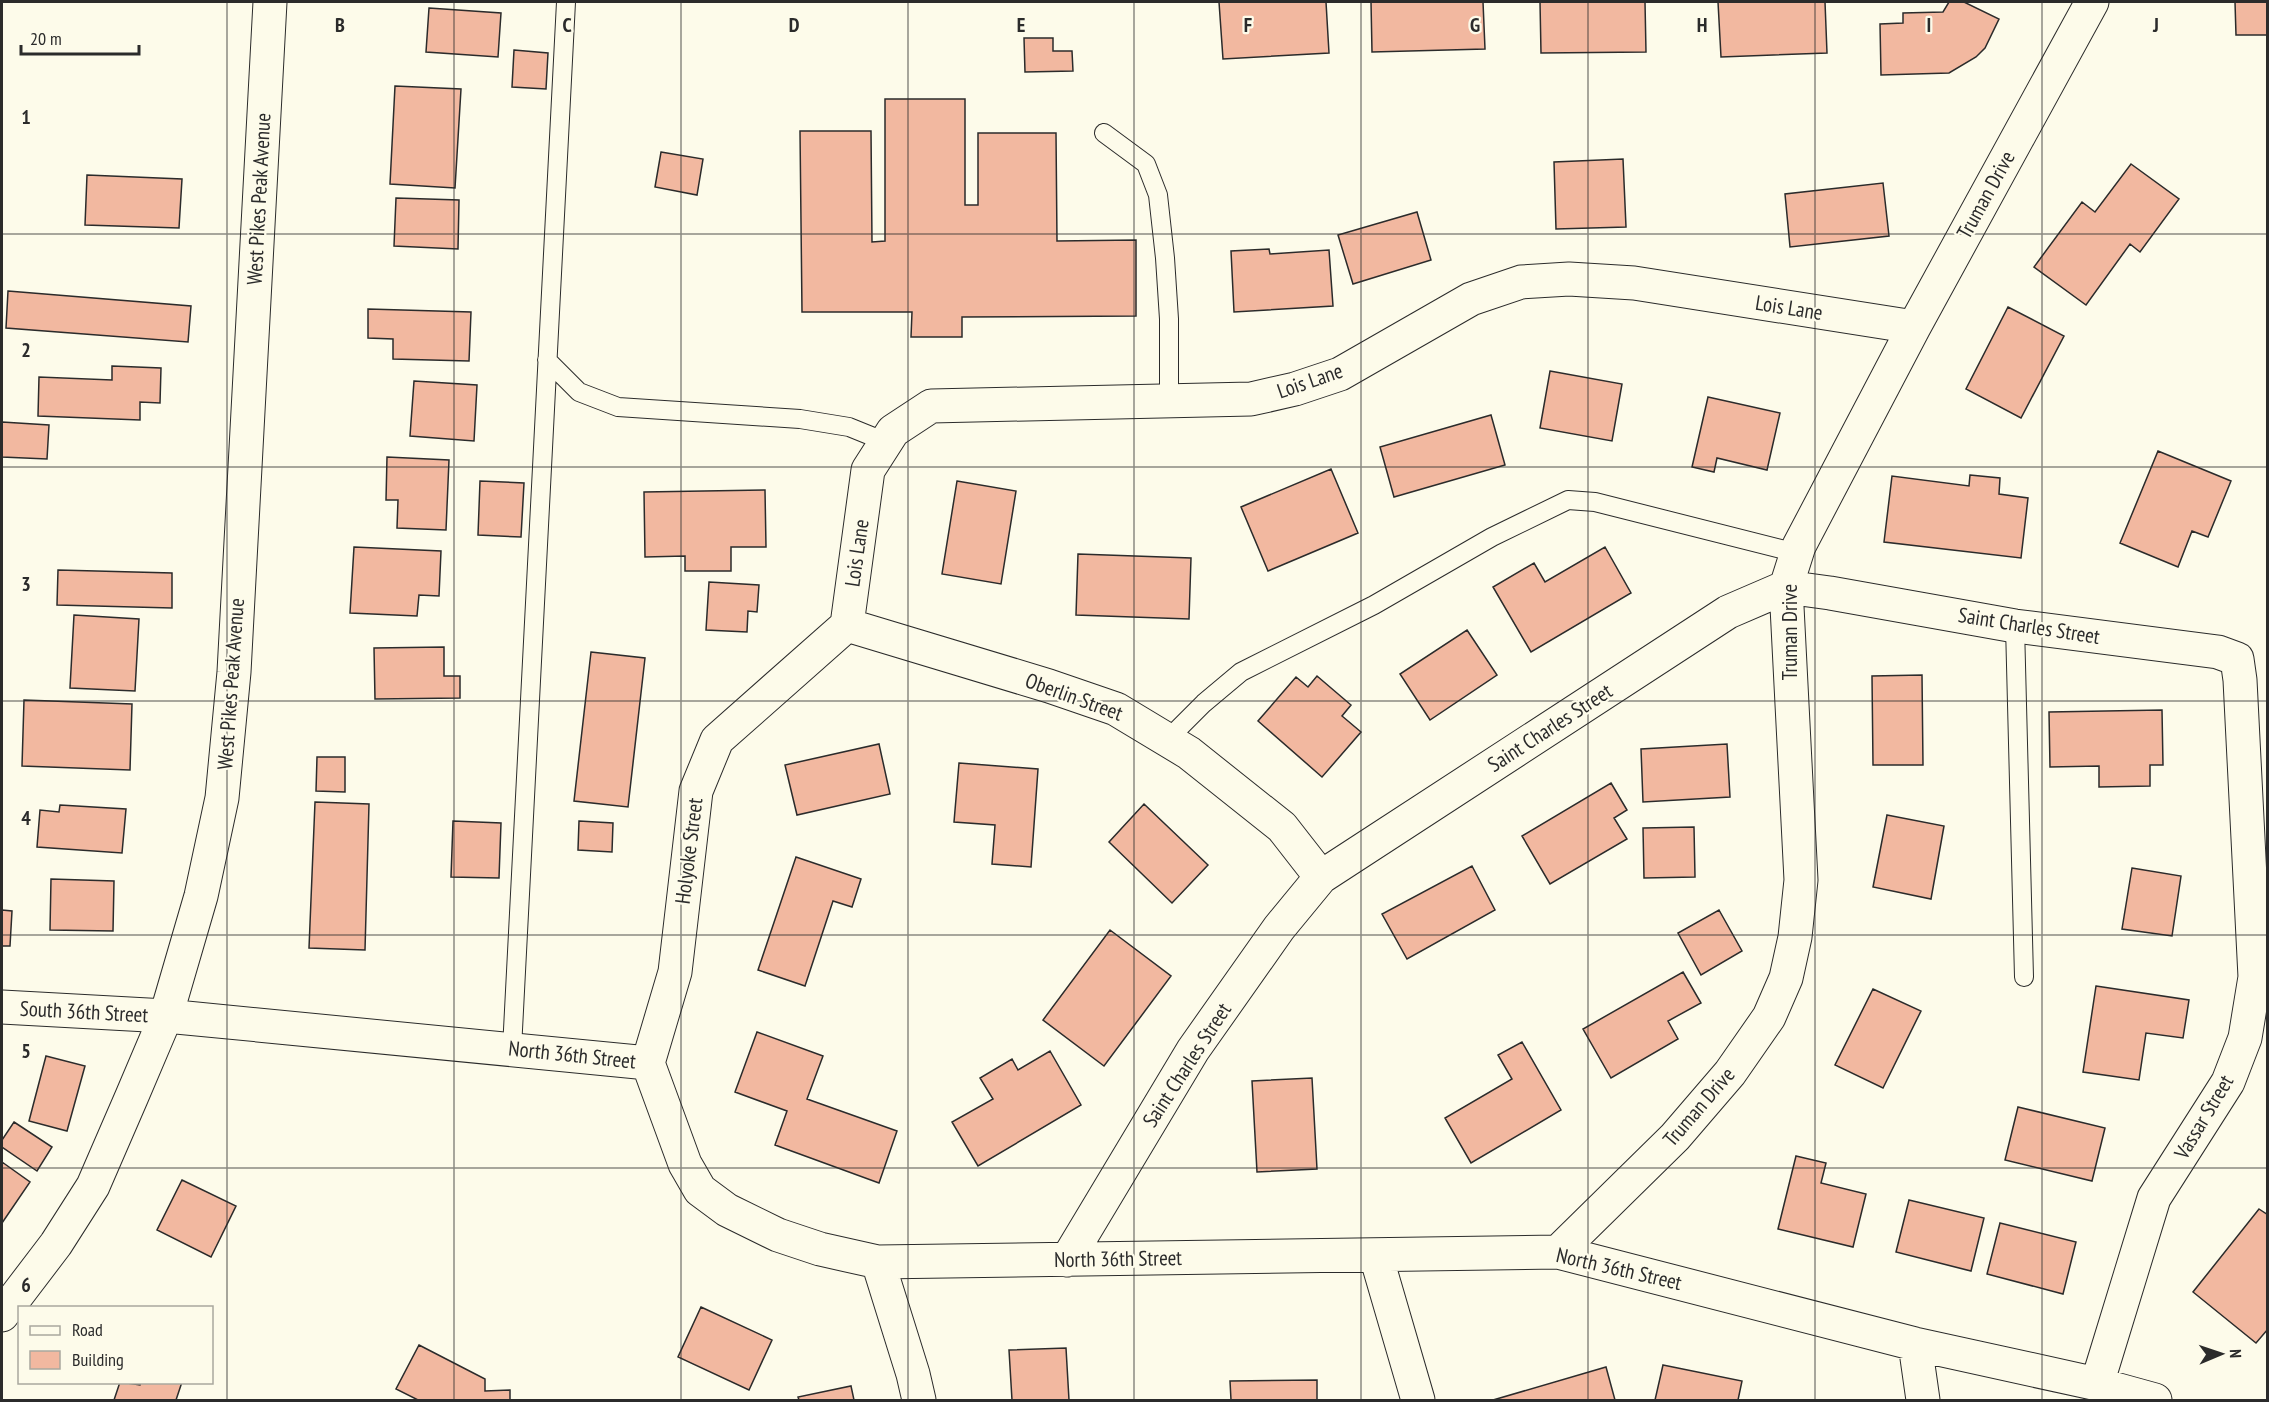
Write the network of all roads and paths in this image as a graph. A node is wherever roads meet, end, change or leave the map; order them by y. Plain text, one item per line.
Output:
1 (270, 2) edge
2 (566, 2) edge
3 (2092, 2) edge
4 (1104, 133) dead end
5 (1914, 327) junction
6 (547, 360) junction
7 (1169, 401) junction
8 (886, 442) junction
9 (1797, 553) junction
10 (1786, 587) junction
11 (847, 625) junction
12 (2015, 626) junction
13 (2237, 659) joint
14 (1167, 740) junction
15 (1321, 877) junction
16 (2261, 976) edge
17 (2024, 977) dead end
18 (2, 1008) edge
19 (166, 1016) junction
20 (512, 1049) junction
21 (648, 1063) junction
22 (1558, 1252) junction
23 (1376, 1256) junction
24 (1067, 1260) junction
25 (878, 1262) junction
26 (2, 1315) edge
27 (1915, 1344) junction
28 (2097, 1384) junction
29 (919, 1401) edge
30 (1418, 1401) edge
31 (1923, 1401) edge
32 (2155, 1401) edge

1 - 19 street, West Pikes Peak Avenue
2 - 6 lane
3 - 5 street, Truman Drive
4 - 7 lane
5 - 7 street, Lois Lane
5 - 9 street, Truman Drive
6 - 8 lane
6 - 20 lane
7 - 8 street, Lois Lane
8 - 11 street, Lois Lane
9 - 10 street, Truman Drive
9 - 14 lane
10 - 12 street, Saint Charles Street
10 - 15 street, Saint Charles Street
10 - 22 street, Truman Drive
11 - 14 street, Oberlin Street
11 - 21 street, Holyoke Street
12 - 13 street, Saint Charles Street
12 - 17 lane
13 - 16 street, Vassar Street
14 - 15 street, Oberlin Street
15 - 24 street, Saint Charles Street
16 - 28 street, Vassar Street
18 - 19 street, South 36th Street
19 - 20 street, North 36th Street
19 - 26 street, West Pikes Peak Avenue
20 - 21 street, North 36th Street
21 - 25 street, North 36th Street
22 - 23 street, North 36th Street
22 - 27 street, North 36th Street
23 - 24 street, North 36th Street
23 - 30 street
24 - 25 street, North 36th Street
25 - 29 street
27 - 28 street, North 36th Street
27 - 31 street
28 - 32 street, North 36th Street

